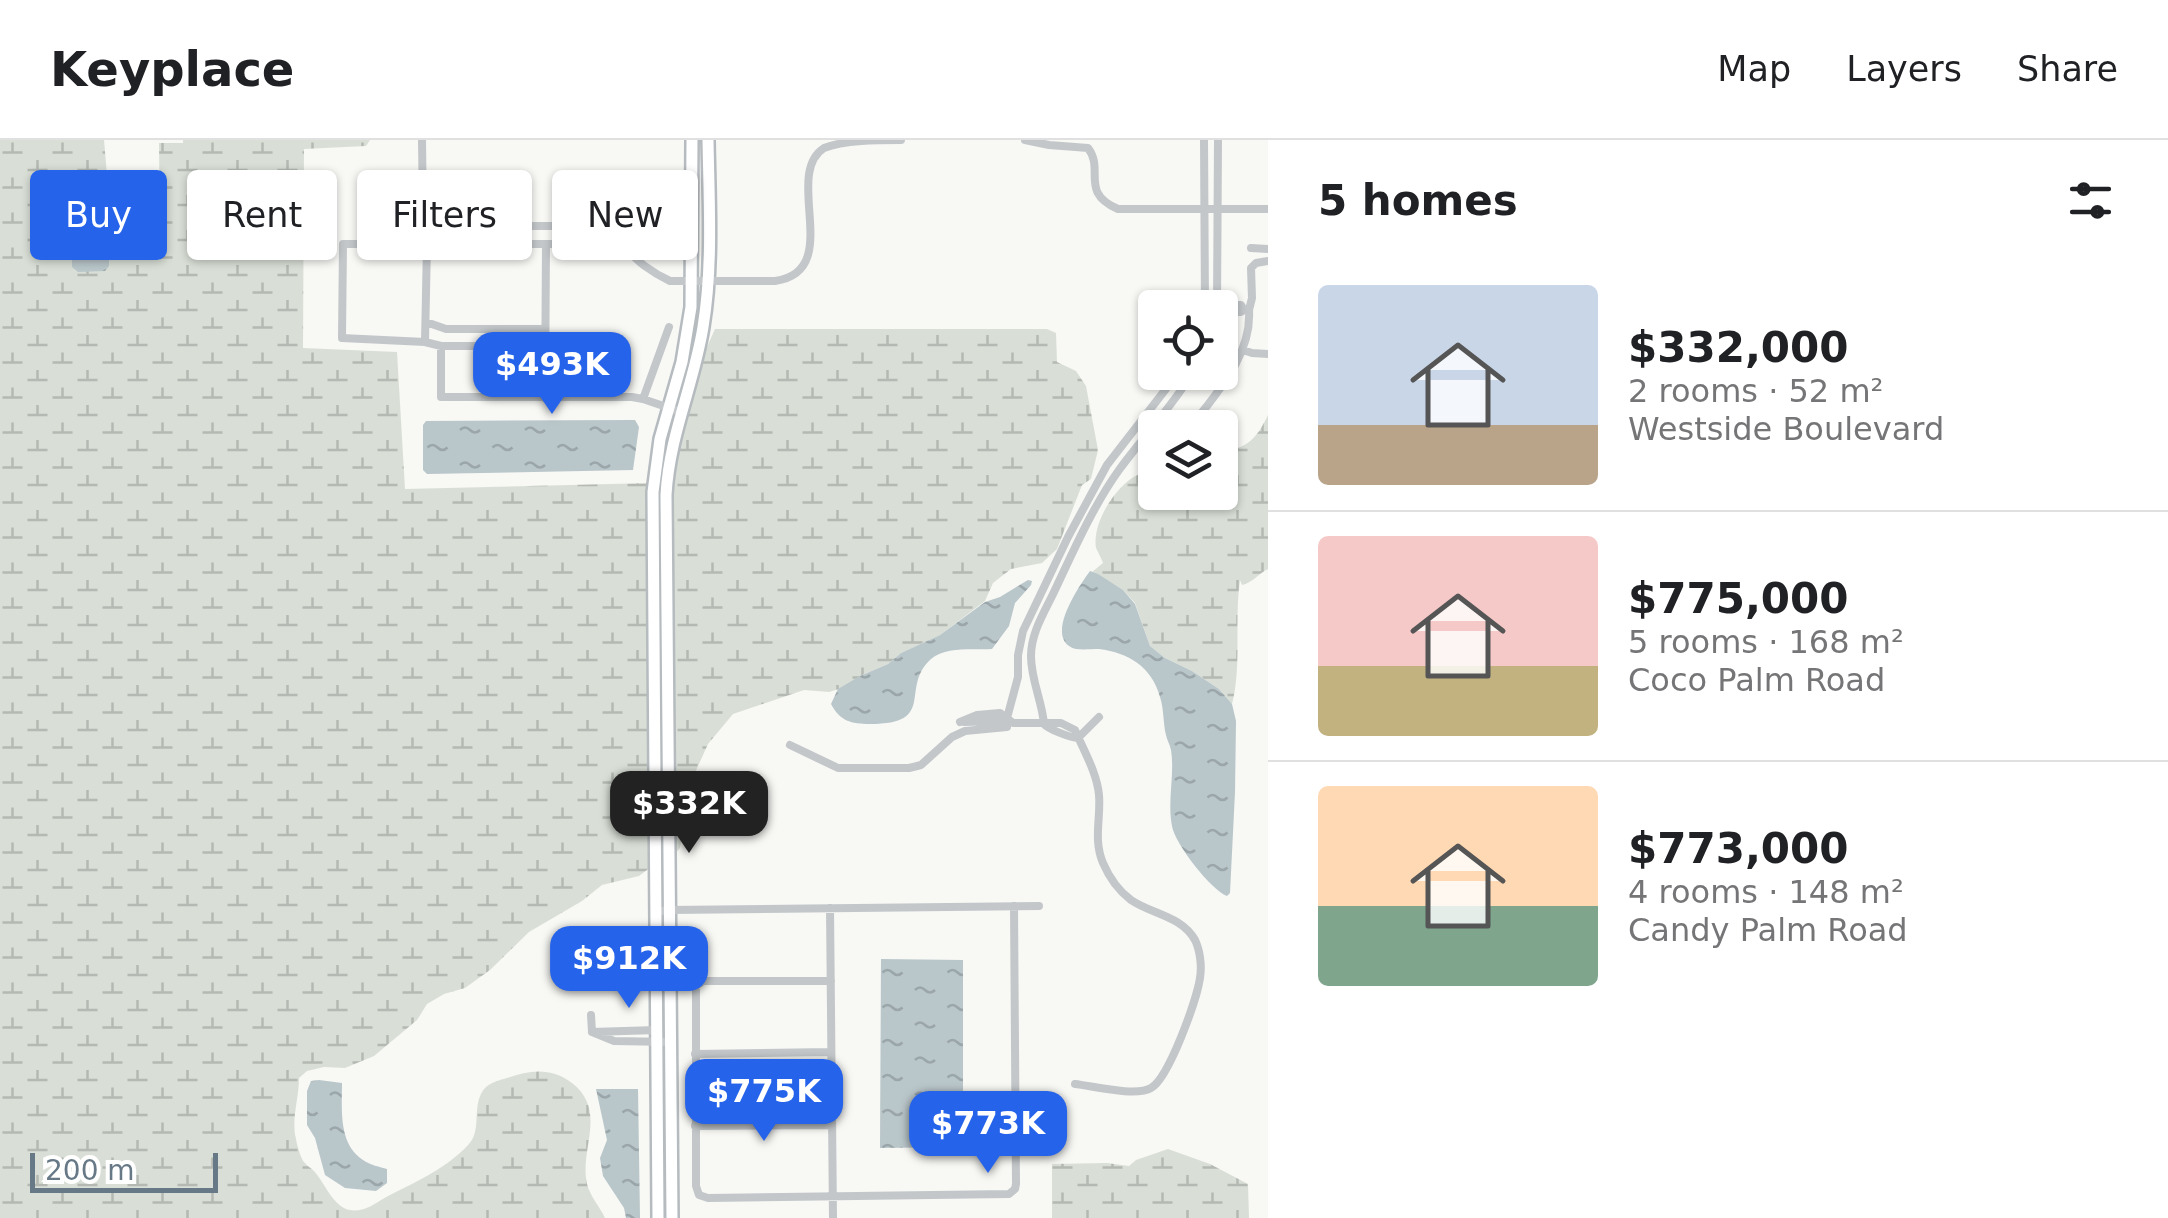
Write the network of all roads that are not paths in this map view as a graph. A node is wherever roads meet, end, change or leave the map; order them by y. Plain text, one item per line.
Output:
1 (422, 140) edge
2 (692, 140) edge
3 (708, 140) edge
4 (901, 140) edge
5 (1025, 140) edge
6 (1204, 140) edge
7 (1218, 140) edge
8 (692, 170) edge
9 (1206, 209) junction
10 (1218, 209) junction
11 (1268, 209) edge
12 (552, 227) edge
13 (357, 244) edge
14 (532, 244) edge
15 (546, 244) junction
16 (552, 244) edge
17 (1251, 248) dead end
18 (1268, 249) edge
19 (428, 260) edge
20 (640, 260) edge
21 (692, 260) edge
22 (1268, 261) edge
23 (692, 281) junction
24 (709, 281) junction
25 (1205, 290) edge
26 (1220, 290) edge
27 (1246, 310) junction
28 (1238, 312) edge
29 (426, 322) junction
30 (669, 327) dead end
31 (545, 329) junction
32 (426, 342) junction
33 (441, 346) junction
34 (545, 346) junction
35 (1243, 350) junction
36 (1268, 354) edge
37 (1165, 390) edge
38 (545, 398) junction
39 (644, 399) junction
40 (674, 410) junction
41 (1204, 410) edge
42 (1138, 448) edge
43 (1099, 717) dead end
44 (1007, 723) junction
45 (1044, 724) junction
46 (963, 726) junction
47 (1078, 738) junction
48 (790, 745) dead end
49 (1014, 906) junction
50 (1038, 906) dead end
51 (830, 908) junction
52 (669, 910) junction
53 (655, 912) junction
54 (831, 980) junction
55 (591, 1015) dead end
56 (627, 1030) junction
57 (592, 1032) junction
58 (664, 1036) junction
59 (627, 1042) junction
60 (832, 1052) junction
61 (695, 1054) junction
62 (1075, 1084) dead end
63 (832, 1125) junction
64 (695, 1126) junction
65 (833, 1196) junction
66 (658, 1218) edge
67 (672, 1218) edge
68 (833, 1218) edge

1 - 12 street
2 - 8 street
3 - 24 street
4 - 24 street
5 - 9 street
6 - 9 street
7 - 10 street
9 - 10 street
9 - 25 street
10 - 11 street
10 - 26 street
13 - 32 street
14 - 15 street
15 - 16 street
15 - 31 street
17 - 18 street
19 - 29 street
20 - 23 street
21 - 23 street
22 - 27 street
23 - 24 street
23 - 40 street
24 - 40 street
27 - 28 street
27 - 35 street
29 - 31 street
29 - 32 street
30 - 39 street
31 - 34 street
32 - 33 street
33 - 34 street
33 - 38 street
34 - 38 street
35 - 36 street
35 - 41 street
37 - 44 street
38 - 39 street
39 - 40 street
40 - 52 street
40 - 53 street
42 - 45 street
43 - 47 street
44 - 45 street
44 - 46 street
44 - 46 street
45 - 47 street
46 - 48 street
47 - 62 street
49 - 50 street
49 - 51 street
49 - 65 street
51 - 52 street
51 - 54 street
52 - 53 street
52 - 58 street
53 - 58 street
54 - 60 street
54 - 61 street
55 - 57 street
56 - 57 street
56 - 58 street
56 - 59 street
57 - 59 street
58 - 59 street
58 - 66 street
58 - 67 street
60 - 61 street
60 - 63 street
61 - 64 street
63 - 64 street
63 - 65 street
64 - 65 street
65 - 68 street

